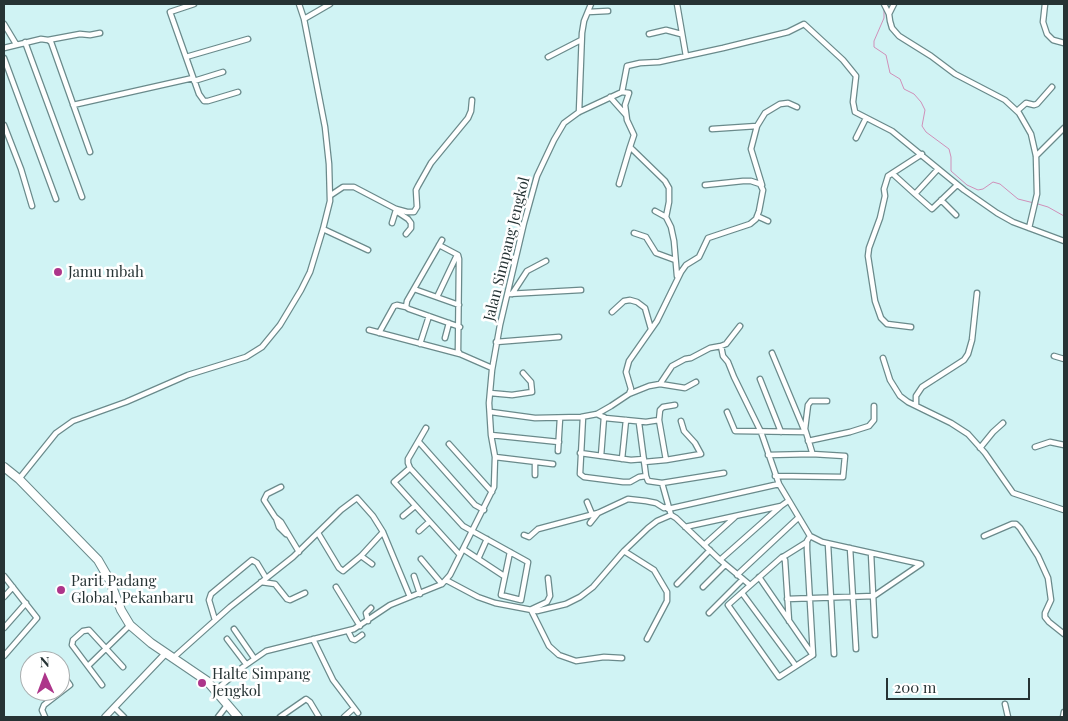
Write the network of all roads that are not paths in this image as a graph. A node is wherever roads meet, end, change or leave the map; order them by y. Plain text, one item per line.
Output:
1 (176, 4) edge
2 (194, 4) edge
3 (299, 4) edge
4 (330, 4) edge
5 (591, 4) edge
6 (677, 4) edge
7 (884, 4) edge
8 (894, 4) edge
9 (1045, 4) edge
10 (324, 6) edge
11 (178, 10) junction
12 (608, 11) dead end
13 (588, 12) junction
14 (889, 14) junction
15 (304, 20) junction
16 (4, 24) edge
17 (100, 33) dead end
18 (649, 34) dead end
19 (681, 34) junction
20 (248, 39) dead end
21 (48, 40) junction
22 (581, 40) junction
23 (25, 42) junction
24 (16, 44) junction
25 (1064, 44) edge
26 (4, 48) edge
27 (686, 56) junction
28 (548, 57) dead end
29 (4, 58) edge
30 (186, 58) junction
31 (223, 72) dead end
32 (194, 80) junction
33 (1052, 87) dead end
34 (238, 92) dead end
35 (622, 92) junction
36 (610, 97) junction
37 (472, 100) dead end
38 (73, 105) junction
39 (797, 108) dead end
40 (1017, 110) junction
41 (579, 112) junction
42 (626, 116) junction
43 (866, 118) junction
44 (4, 125) edge
45 (757, 126) junction
46 (1064, 128) edge
47 (712, 130) dead end
48 (856, 138) dead end
49 (630, 147) junction
50 (90, 152) dead end
51 (922, 154) junction
52 (1036, 156) junction
53 (938, 168) junction
54 (893, 174) junction
55 (619, 184) dead end
56 (957, 184) junction
57 (706, 185) dead end
58 (762, 185) junction
59 (915, 194) junction
60 (331, 195) junction
61 (82, 197) dead end
62 (56, 199) dead end
63 (941, 200) junction
64 (32, 206) dead end
65 (396, 210) junction
66 (655, 211) dead end
67 (956, 215) dead end
68 (757, 216) junction
69 (666, 217) junction
70 (768, 221) dead end
71 (392, 223) dead end
72 (1029, 228) junction
73 (323, 229) junction
74 (634, 233) dead end
75 (406, 234) dead end
76 (1064, 241) edge
77 (368, 250) dead end
78 (456, 255) junction
79 (546, 260) dead end
80 (676, 260) junction
81 (677, 277) junction
82 (414, 289) junction
83 (581, 290) dead end
84 (977, 293) dead end
85 (510, 294) junction
86 (436, 297) junction
87 (460, 305) junction
88 (406, 307) junction
89 (612, 312) dead end
90 (429, 316) junction
91 (449, 323) junction
92 (740, 326) dead end
93 (460, 327) junction
94 (911, 327) dead end
95 (651, 329) junction
96 (369, 330) dead end
97 (379, 333) junction
98 (559, 337) dead end
99 (445, 338) dead end
100 (496, 342) junction
101 (420, 344) junction
102 (721, 346) junction
103 (772, 353) dead end
104 (460, 354) junction
105 (1054, 356) dead end
106 (883, 358) dead end
107 (1064, 360) edge
108 (492, 368) junction
109 (523, 373) dead end
110 (760, 379) dead end
111 (696, 382) dead end
112 (660, 384) junction
113 (490, 393) junction
114 (630, 394) junction
115 (827, 400) dead end
116 (675, 405) dead end
117 (874, 406) dead end
118 (916, 406) junction
119 (491, 412) junction
120 (727, 412) dead end
121 (597, 414) junction
122 (583, 417) junction
123 (604, 417) junction
124 (560, 418) junction
125 (626, 420) junction
126 (659, 420) junction
127 (681, 420) dead end
128 (639, 423) junction
129 (1003, 423) dead end
130 (426, 428) dead end
131 (761, 432) junction
132 (781, 432) junction
133 (805, 432) junction
134 (491, 435) junction
135 (808, 441) junction
136 (419, 442) junction
137 (559, 442) junction
138 (450, 444) dead end
139 (1064, 445) edge
140 (1035, 447) dead end
141 (980, 448) junction
142 (558, 451) dead end
143 (580, 453) junction
144 (812, 454) junction
145 (768, 455) junction
146 (601, 456) junction
147 (495, 457) junction
148 (622, 459) junction
149 (666, 460) junction
150 (644, 461) junction
151 (536, 462) junction
152 (553, 464) dead end
153 (4, 467) edge
154 (410, 468) junction
155 (724, 473) dead end
156 (535, 475) dead end
157 (646, 476) junction
158 (775, 476) junction
159 (19, 479) junction
160 (662, 482) junction
161 (779, 484) junction
162 (281, 487) dead end
163 (492, 492) junction
164 (788, 501) junction
165 (587, 502) dead end
166 (415, 506) junction
167 (781, 506) junction
168 (668, 508) junction
169 (484, 510) junction
170 (1064, 510) edge
171 (598, 513) junction
172 (592, 514) junction
173 (671, 515) junction
174 (403, 516) dead end
175 (737, 516) junction
176 (798, 518) junction
177 (429, 522) junction
178 (590, 524) dead end
179 (685, 527) junction
180 (419, 531) dead end
181 (383, 532) junction
182 (472, 532) junction
183 (318, 533) junction
184 (524, 536) dead end
185 (810, 536) junction
186 (984, 536) dead end
187 (487, 540) junction
188 (807, 541) junction
189 (828, 544) junction
190 (704, 545) junction
191 (850, 548) junction
192 (463, 549) junction
193 (710, 550) junction
194 (624, 551) junction
195 (298, 552) junction
196 (510, 552) junction
197 (871, 553) junction
198 (460, 555) junction
199 (360, 556) junction
200 (783, 557) junction
201 (421, 559) dead end
202 (478, 559) junction
203 (720, 560) junction
204 (372, 564) dead end
205 (725, 565) junction
206 (273, 572) junction
207 (738, 575) junction
208 (4, 576) edge
209 (414, 576) dead end
210 (504, 576) junction
211 (759, 577) junction
212 (266, 578) junction
213 (548, 578) dead end
214 (743, 580) junction
215 (261, 582) junction
216 (444, 582) junction
217 (275, 584) junction
218 (676, 584) dead end
219 (750, 585) junction
220 (336, 587) dead end
221 (703, 587) dead end
222 (13, 588) junction
223 (742, 593) junction
224 (305, 594) dead end
225 (420, 594) junction
226 (874, 596) junction
227 (4, 597) edge
228 (410, 597) junction
229 (852, 597) junction
230 (831, 598) junction
231 (787, 599) junction
232 (809, 599) junction
233 (26, 603) junction
234 (371, 608) dead end
235 (531, 610) junction
236 (709, 613) dead end
237 (215, 620) junction
238 (788, 620) junction
239 (368, 621) junction
240 (130, 625) junction
241 (360, 626) junction
242 (4, 628) edge
243 (234, 629) dead end
244 (348, 631) junction
245 (1064, 634) edge
246 (362, 635) dead end
247 (875, 635) dead end
248 (228, 639) dead end
249 (647, 639) dead end
250 (312, 640) junction
251 (107, 648) junction
252 (856, 649) dead end
253 (166, 653) junction
254 (834, 654) dead end
255 (813, 655) junction
256 (4, 656) edge
257 (173, 658) junction
258 (254, 658) junction
259 (622, 658) dead end
260 (246, 664) junction
261 (88, 666) junction
262 (796, 666) junction
263 (123, 667) dead end
264 (102, 685) dead end
265 (216, 690) junction
266 (50, 701) edge
267 (228, 704) junction
268 (1005, 704) dead end
269 (115, 708) junction
270 (354, 708) junction
271 (1064, 712) edge
272 (358, 713) dead end
273 (46, 717) edge
274 (105, 717) edge
275 (124, 717) edge
276 (218, 717) edge
277 (238, 717) edge
278 (280, 717) edge
279 (319, 717) edge
280 (344, 717) edge
281 (1008, 717) edge
282 (1063, 717) edge

1 - 11 street
2 - 11 street
3 - 15 street
4 - 10 street
5 - 13 street
6 - 19 street
7 - 14 street
8 - 14 street
9 - 25 street
10 - 15 street
11 - 30 street
12 - 13 street
13 - 22 street
14 - 40 street
15 - 60 street
16 - 24 street
17 - 21 street
18 - 19 street
19 - 27 street
20 - 30 street
21 - 23 street
21 - 38 street
22 - 28 street
22 - 41 street
23 - 24 street
23 - 61 street
24 - 26 street
27 - 35 street
27 - 43 street
29 - 62 street
30 - 32 street
31 - 32 street
32 - 34 street
32 - 38 street
33 - 40 street
35 - 36 street, Jalan Simpang Jengkol
35 - 42 street
36 - 41 street, Jalan Simpang Jengkol
36 - 42 street
37 - 65 street
38 - 50 street
39 - 45 street
40 - 52 street
41 - 85 street, Jalan Simpang Jengkol
42 - 49 street
43 - 48 street
43 - 51 street
44 - 64 street
45 - 47 street
45 - 58 street
46 - 52 street
49 - 55 street
49 - 69 street
51 - 53 street
51 - 54 street
52 - 72 street
53 - 56 street
53 - 59 street
54 - 59 street
54 - 94 street
56 - 63 street
56 - 72 street
57 - 58 street
58 - 68 street
59 - 63 street
60 - 65 street
60 - 73 street
63 - 67 street
65 - 71 street
65 - 75 street
66 - 69 street
68 - 70 street
68 - 81 street
69 - 80 street
72 - 76 street
73 - 77 street
73 - 159 street
74 - 80 street
78 - 82 street
78 - 86 street
78 - 87 street
79 - 85 street
80 - 81 street
81 - 95 street
82 - 86 street
82 - 88 street
83 - 85 street
84 - 118 street
85 - 100 street, Jalan Simpang Jengkol
86 - 87 street
87 - 93 street
88 - 90 street
88 - 97 street
89 - 95 street
90 - 91 street
90 - 101 street
91 - 93 street
91 - 99 street
92 - 102 street
93 - 104 street
95 - 114 street
96 - 97 street
97 - 101 street
98 - 100 street
100 - 108 street, Jalan Simpang Jengkol
101 - 104 street
102 - 112 street
102 - 131 street
103 - 133 street
104 - 108 street
105 - 107 street
106 - 118 street
108 - 113 street, Jalan Simpang Jengkol
109 - 113 street
110 - 132 street
111 - 112 street
112 - 114 street
113 - 119 street, Jalan Simpang Jengkol
114 - 121 street
115 - 133 street
116 - 126 street
117 - 135 street
118 - 141 street
119 - 124 street
119 - 134 street, Jalan Simpang Jengkol
120 - 131 street
121 - 122 street
121 - 123 street
122 - 124 street
122 - 143 street
123 - 125 street
123 - 146 street
124 - 137 street
125 - 128 street
125 - 148 street
126 - 128 street
126 - 149 street
127 - 149 street
128 - 150 street
129 - 141 street
130 - 136 street
131 - 132 street
131 - 145 street
132 - 133 street
133 - 135 street
134 - 137 street
134 - 147 street, Jalan Simpang Jengkol
135 - 144 street
136 - 154 street
136 - 169 street
137 - 142 street
138 - 163 street
139 - 140 street
141 - 170 street
143 - 146 street
143 - 157 street
144 - 145 street
144 - 158 street
145 - 158 street
146 - 148 street
147 - 151 street
147 - 163 street, Jalan Simpang Jengkol
148 - 150 street
149 - 150 street
150 - 157 street
151 - 152 street
151 - 156 street
153 - 159 main road
154 - 166 street
154 - 182 street
155 - 160 street
157 - 160 street
158 - 161 street
159 - 240 main road
160 - 168 street
161 - 164 street
161 - 168 street
162 - 195 street
163 - 169 street, Jalan Simpang Jengkol
164 - 167 street
164 - 176 street
165 - 172 street
166 - 174 street
166 - 177 street
167 - 175 street
167 - 203 street
168 - 171 street
168 - 173 street
169 - 182 street, Jalan Simpang Jengkol
171 - 172 street
171 - 178 street
172 - 184 street
173 - 179 street
173 - 194 street
175 - 179 street
175 - 190 street
176 - 185 street
176 - 207 street
177 - 180 street
177 - 198 street
179 - 190 street
181 - 183 street
181 - 199 street
181 - 228 street
182 - 187 street
182 - 192 street, Jalan Simpang Jengkol
183 - 195 street
183 - 199 street
185 - 188 street
185 - 189 street
186 - 245 street
187 - 196 street
187 - 202 street
188 - 200 street
188 - 232 street
189 - 191 street
189 - 230 street
190 - 193 street
191 - 197 street
191 - 229 street
192 - 198 street, Jalan Simpang Jengkol
192 - 202 street
193 - 203 street
193 - 218 street
194 - 235 street
194 - 249 street
195 - 206 street
196 - 210 street
196 - 210 street
197 - 226 street
197 - 226 street
198 - 216 street, Jalan Simpang Jengkol
199 - 204 street
200 - 211 street
200 - 231 street
201 - 216 street
202 - 210 street
203 - 205 street
205 - 207 street
205 - 221 street
206 - 212 street
206 - 217 street
207 - 214 street
208 - 222 street
209 - 225 street
211 - 219 street
211 - 238 street
212 - 215 street
212 - 237 street
213 - 235 street
214 - 219 street
214 - 236 street
215 - 217 street
215 - 237 street
216 - 225 street
216 - 235 street
217 - 224 street
219 - 223 street
220 - 241 street
222 - 227 street
222 - 233 street
223 - 262 street
223 - 262 street
225 - 228 street
226 - 229 street
226 - 247 street
228 - 239 street
229 - 230 street
229 - 252 street
230 - 232 street
230 - 254 street
231 - 232 street
231 - 238 street
232 - 255 street
233 - 242 street
233 - 256 street
234 - 239 street
235 - 259 street
237 - 257 street
238 - 255 street
239 - 241 street
240 - 251 street
240 - 253 main road
241 - 244 street
243 - 258 street
244 - 246 street
244 - 250 street
248 - 260 street
250 - 258 street
250 - 270 street
251 - 261 street
251 - 261 street
251 - 263 street
253 - 257 main road
253 - 269 street
255 - 262 street
257 - 265 main road
258 - 260 street
260 - 265 street
261 - 264 street
265 - 267 main road
266 - 273 street
267 - 276 street
267 - 277 main road
268 - 281 street
269 - 274 street
269 - 275 street
270 - 272 street
270 - 280 street
271 - 282 street
278 - 279 street

